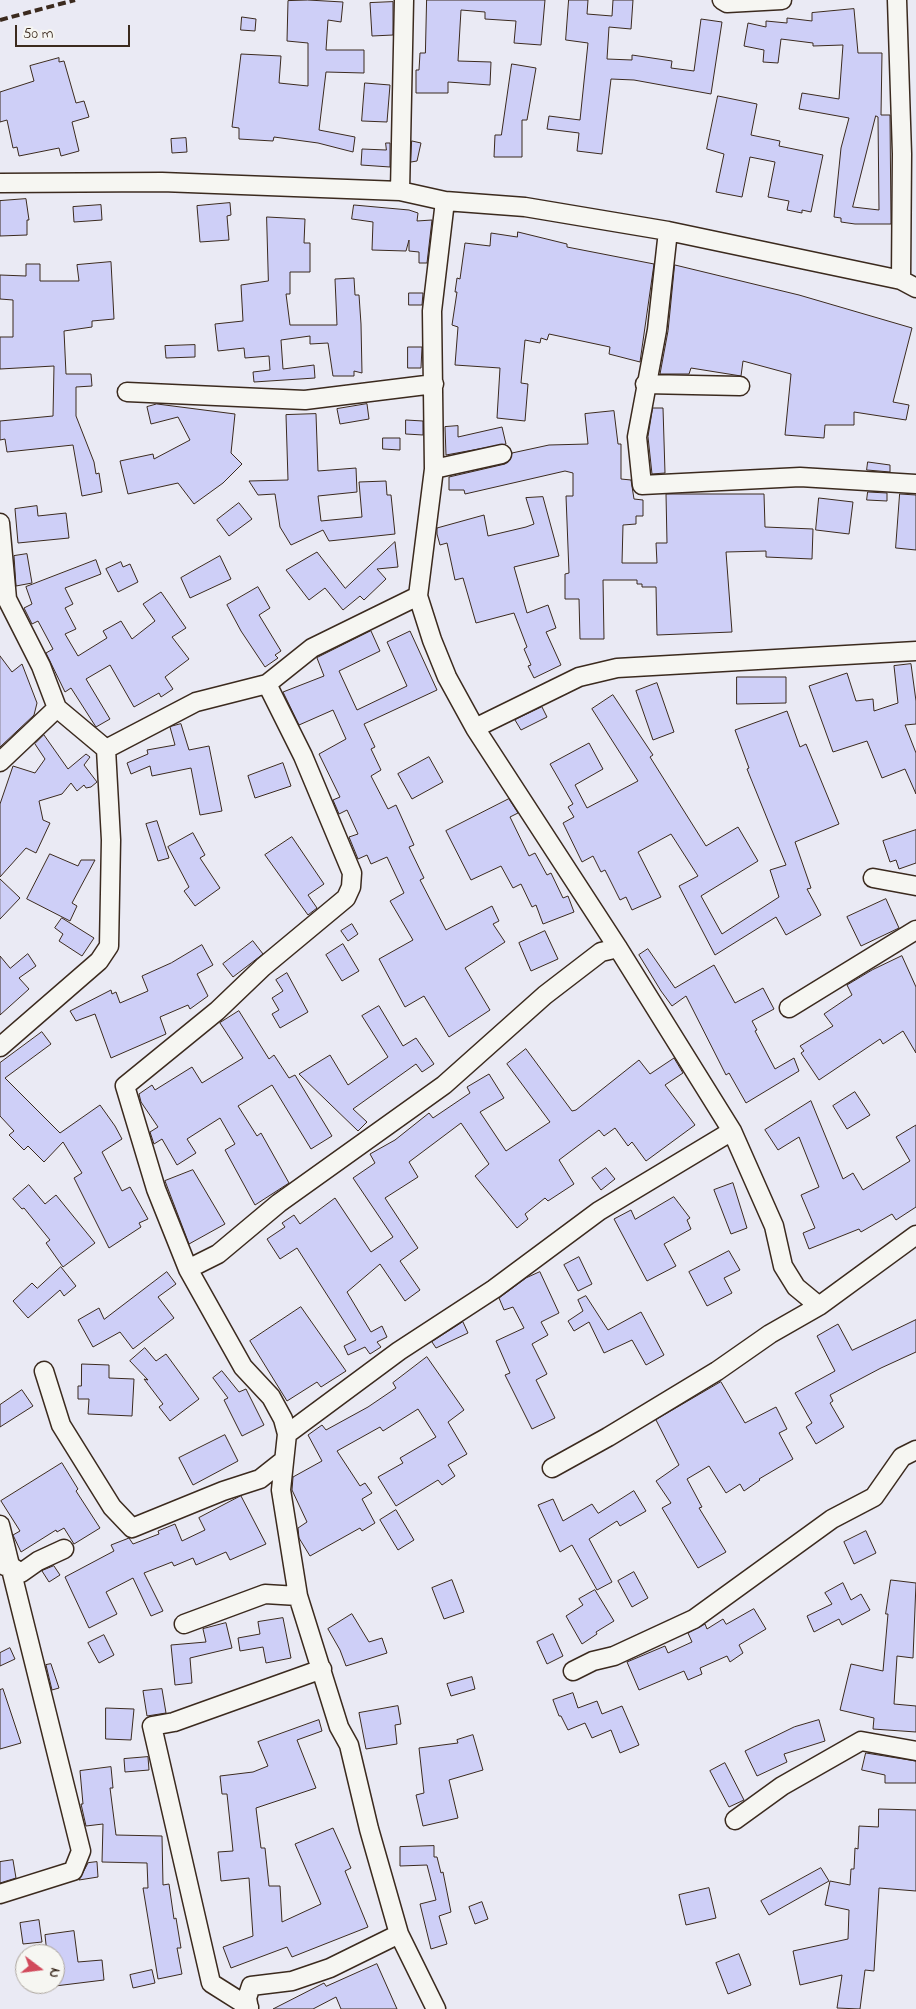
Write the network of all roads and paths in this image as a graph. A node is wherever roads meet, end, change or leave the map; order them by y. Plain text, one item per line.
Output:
1 (404, 0) edge
2 (722, 0) edge
3 (782, 0) edge
4 (897, 0) edge
5 (909, 153) edge
6 (0, 183) edge
7 (400, 191) junction
8 (445, 201) junction
9 (668, 231) junction
10 (908, 284) edge
11 (434, 384) junction
12 (645, 384) junction
13 (740, 386) dead end
14 (127, 392) dead end
15 (502, 454) dead end
16 (434, 469) junction
17 (916, 484) edge
18 (0, 523) edge
19 (418, 596) junction
20 (3, 600) edge
21 (916, 651) edge
22 (267, 684) junction
23 (57, 708) junction
24 (475, 728) junction
25 (106, 749) junction
26 (0, 762) edge
27 (873, 878) dead end
28 (916, 886) edge
29 (916, 930) edge
30 (618, 948) junction
31 (789, 1008) dead end
32 (0, 1046) edge
33 (732, 1131) junction
34 (916, 1235) edge
35 (188, 1269) junction
36 (818, 1306) junction
37 (44, 1370) dead end
38 (287, 1434) junction
39 (916, 1450) edge
40 (284, 1460) junction
41 (552, 1468) dead end
42 (0, 1525) edge
43 (64, 1549) dead end
44 (4, 1567) edge
45 (298, 1596) junction
46 (184, 1624) dead end
47 (322, 1669) junction
48 (573, 1671) dead end
49 (916, 1751) edge
50 (735, 1820) dead end
51 (0, 1894) edge
52 (399, 1934) junction
53 (249, 2008) edge
54 (436, 2009) edge

1 - 7 street
2 - 3 street
4 - 5 street
5 - 10 street
6 - 7 street
7 - 8 street
8 - 9 street
8 - 11 street
9 - 10 street
9 - 12 street
11 - 14 street
11 - 16 street
12 - 13 street
12 - 17 street
15 - 16 street
16 - 19 street
18 - 20 street
19 - 22 street
19 - 24 street
20 - 23 street
21 - 24 street
22 - 25 street
22 - 35 street
23 - 25 street
23 - 26 street
24 - 30 street
25 - 32 street
27 - 28 street
29 - 31 street
30 - 33 street
30 - 35 street
33 - 36 street
33 - 38 street
34 - 36 street
35 - 38 street
36 - 41 street
37 - 40 street
38 - 40 street
39 - 48 street
40 - 45 street
42 - 44 street
43 - 44 street
44 - 51 street
45 - 46 street
45 - 47 street
47 - 52 street
47 - 53 street
49 - 50 street
52 - 53 street
52 - 54 street

